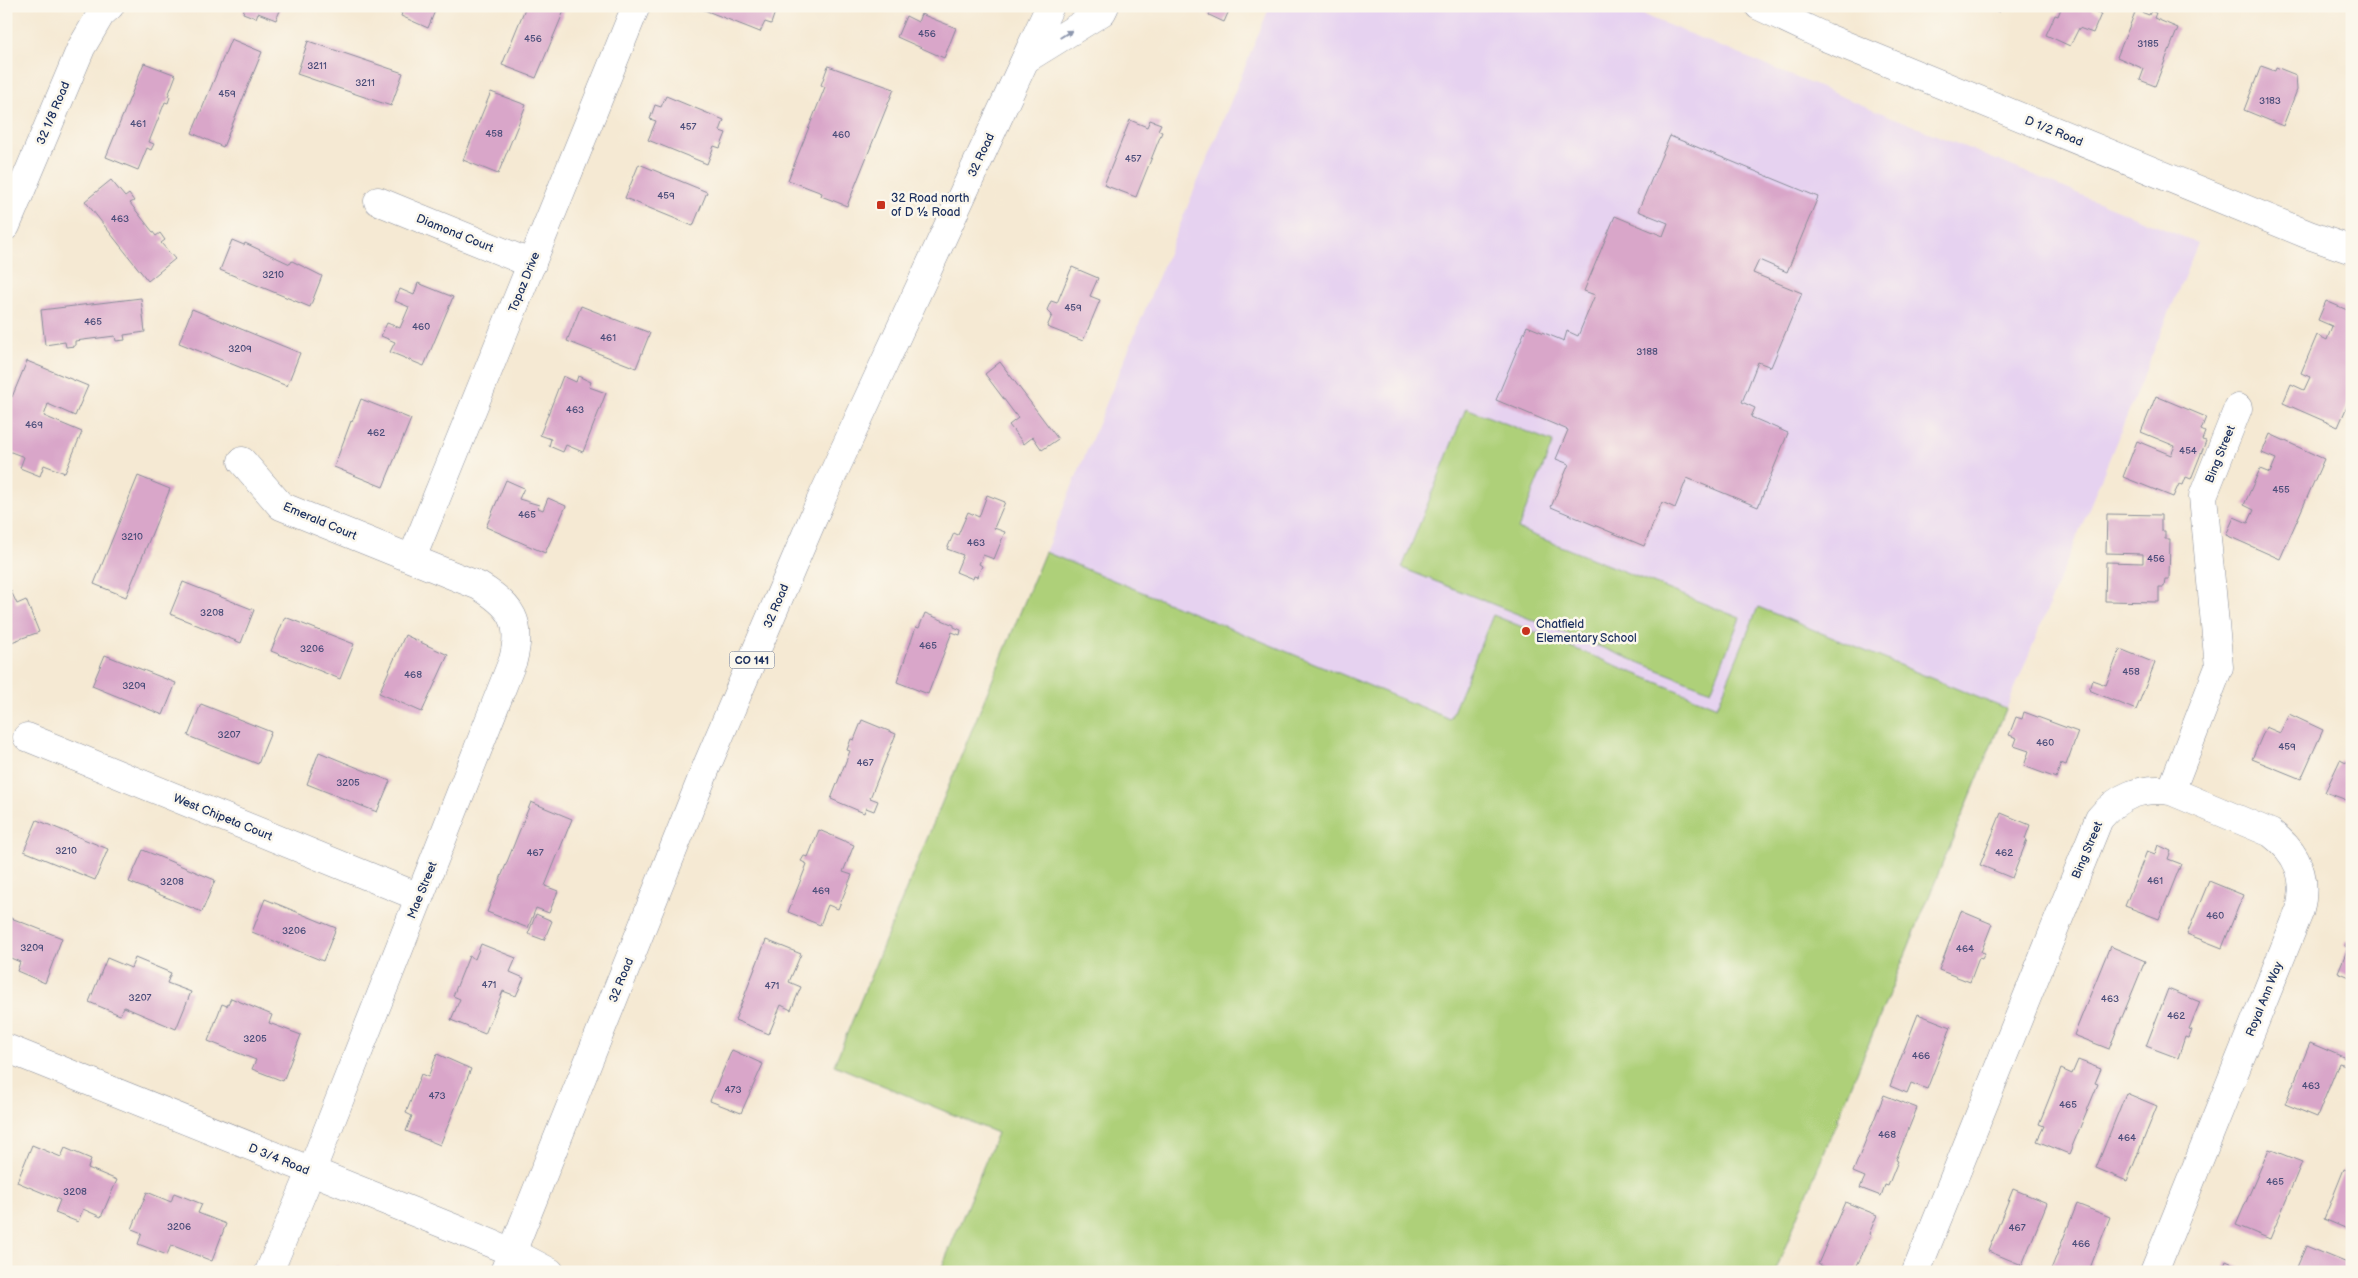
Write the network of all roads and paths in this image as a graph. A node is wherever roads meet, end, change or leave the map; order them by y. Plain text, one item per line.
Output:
1 (110, 6) edge
2 (636, 6) edge
3 (1050, 6) edge
4 (1105, 6) edge
5 (1759, 6) edge
6 (1026, 59) junction
7 (378, 201) dead end
8 (6, 226) edge
9 (2352, 250) edge
10 (532, 264) junction
11 (2238, 408) dead end
12 (242, 461) dead end
13 (412, 558) junction
14 (27, 737) dead end
15 (2171, 791) junction
16 (419, 898) junction
17 (6, 1048) edge
18 (311, 1172) junction
19 (508, 1262) edge
20 (269, 1272) edge
21 (550, 1272) edge
22 (1916, 1272) edge
23 (2154, 1272) edge

1 - 8 street, 32 1/8 Road
2 - 10 street, Topaz Drive
3 - 6 street, 32 Road / CO 141
6 -> 4 street
5 - 9 street, D 1/2 Road
6 - 19 street, 32 Road / CO 141
7 - 10 street, Diamond Court
10 - 13 street, Topaz Drive
11 - 15 street, Bing Street
12 - 13 street, Emerald Court
13 - 16 street, Mae Street
14 - 16 street, West Chipeta Court
15 - 22 street, Bing Street
15 - 23 street, Royal Ann Way
16 - 18 street, Mae Street
17 - 18 street, D 3/4 Road
18 - 19 street, D 3/4 Road
18 - 20 street, Mae Street
19 - 21 street, D 3/4 Road

